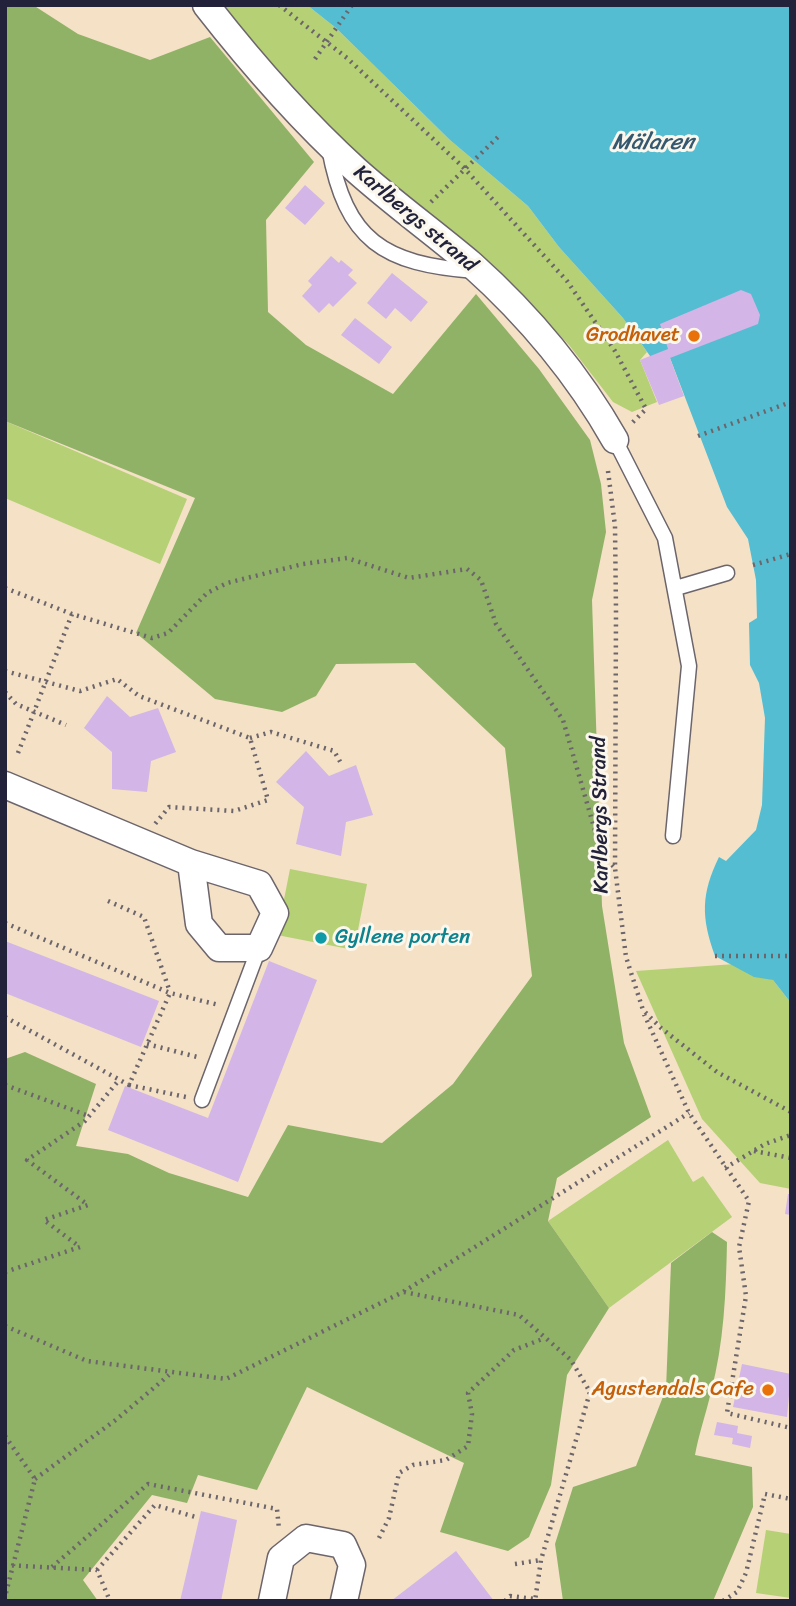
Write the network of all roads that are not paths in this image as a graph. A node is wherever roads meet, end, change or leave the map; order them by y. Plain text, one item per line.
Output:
1 (206, 5) edge
2 (328, 143) junction
3 (478, 271) junction
4 (615, 439) joint
5 (727, 573) dead end
6 (676, 588) junction
7 (5, 785) edge
8 (673, 836) dead end
9 (191, 863) junction
10 (258, 948) junction
11 (202, 1100) road end
12 (272, 1601) edge
13 (344, 1601) edge

1 - 2 street, Karlbergs strand
2 - 3 street, Karlbergs strand
2 - 3 lane
3 - 4 street, Karlbergs strand
4 - 6 lane
5 - 6 lane
6 - 8 lane
7 - 9 street
9 - 10 street
9 - 10 street
10 - 11 lane
12 - 13 street

